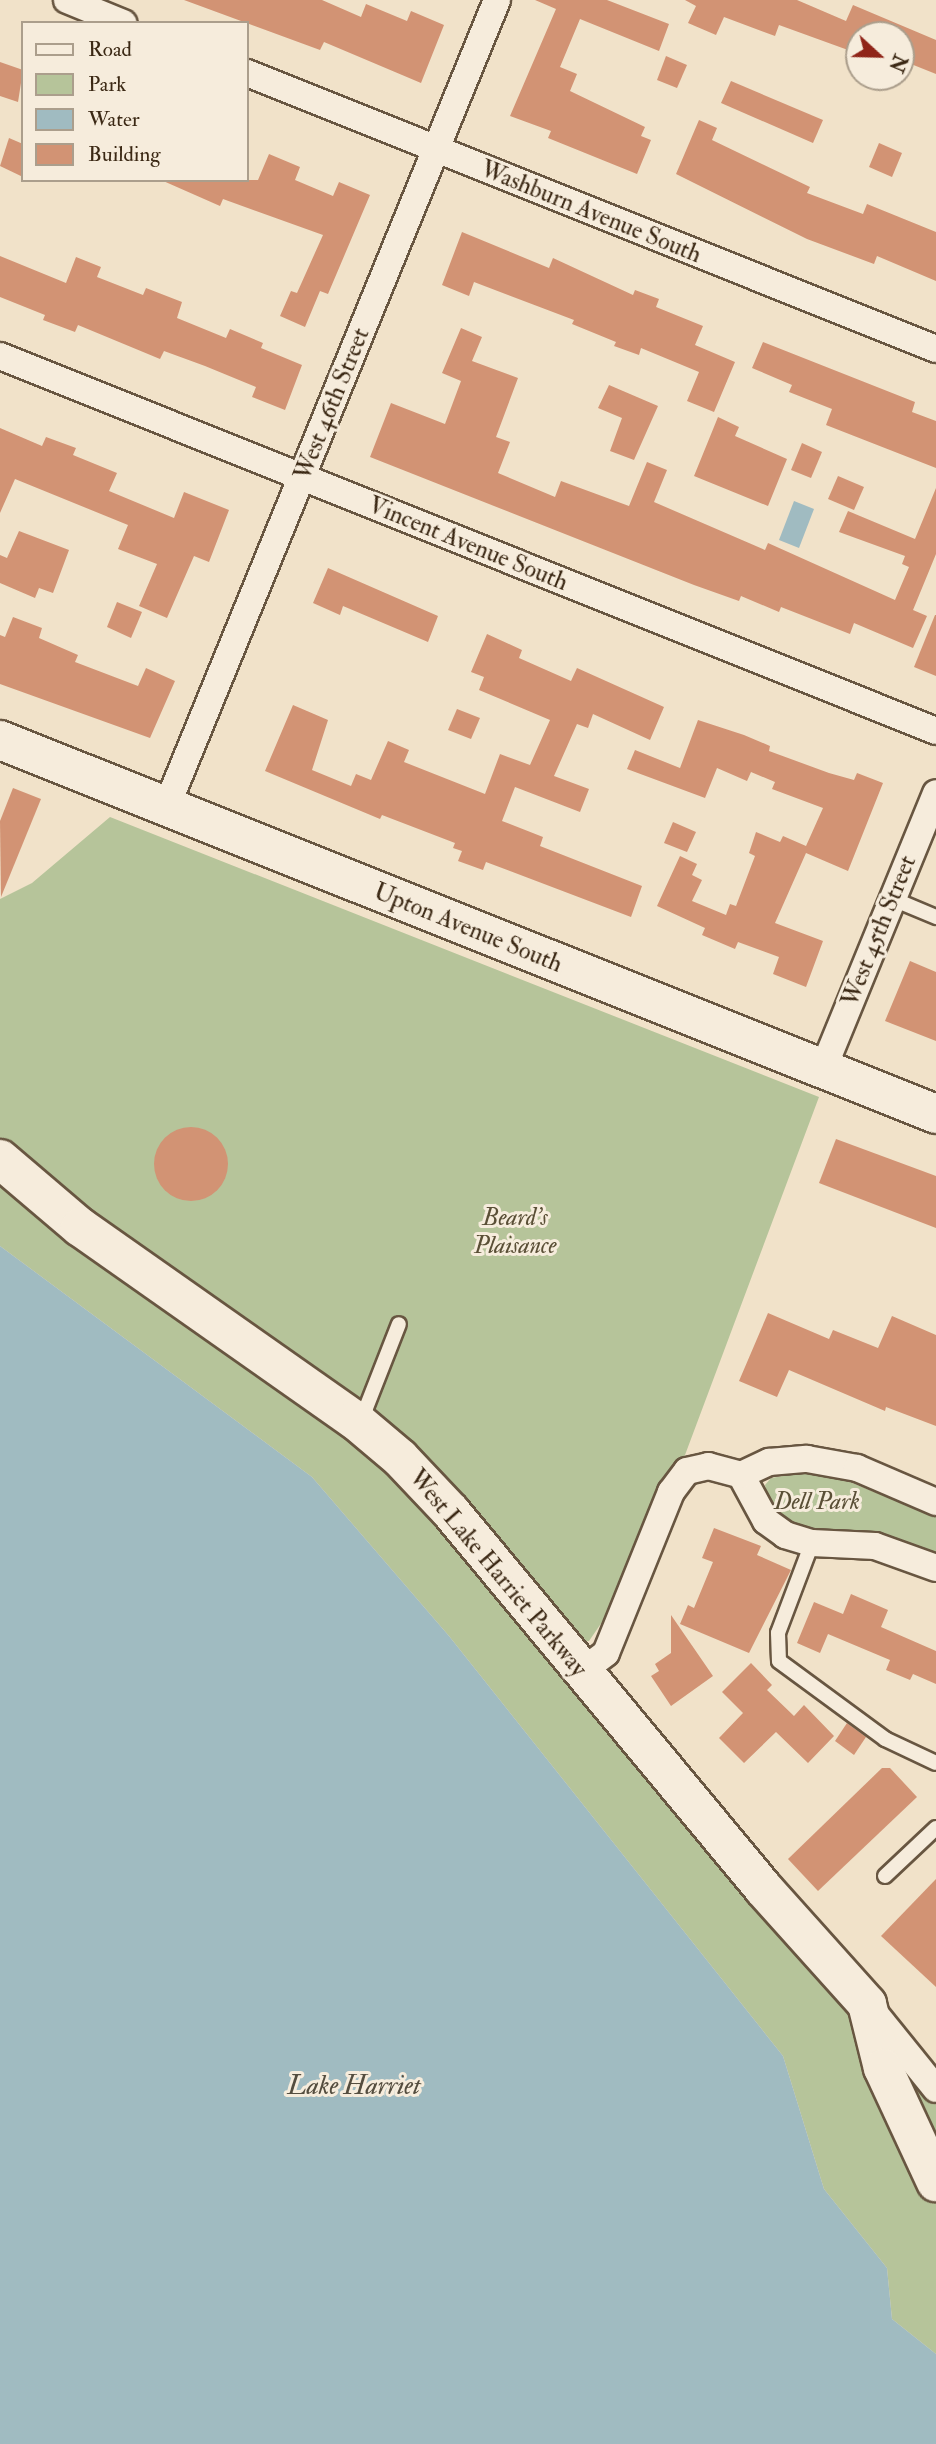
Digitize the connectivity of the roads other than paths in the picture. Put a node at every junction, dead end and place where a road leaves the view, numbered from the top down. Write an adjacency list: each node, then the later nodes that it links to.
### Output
1 (67, 0): 3 (street)
2 (497, 0): 5 (street, West 46th Street)
3 (118, 21)
4 (248, 73): 5 (street, Washburn Avenue South)
5 (435, 150): 6 (street, Washburn Avenue South); 8 (street, West 46th Street)
6 (936, 349)
7 (0, 356): 8 (street, Vincent Avenue South)
8 (303, 477): 9 (street, Vincent Avenue South); 12 (street, West 46th Street)
9 (936, 731)
10 (0, 740): 12 (street, Upton Avenue South)
11 (936, 793): 13 (street, West 45th Street)
12 (166, 808): 15 (street, Upton Avenue South)
13 (893, 899): 14 (lane); 15 (street, West 45th Street)
14 (936, 917)
15 (823, 1069): 16 (street, Upton Avenue South)
16 (936, 1114)
17 (0, 1159): 19 (street, West Lake Harriet Parkway)
18 (399, 1324): 19 (lane)
19 (355, 1420): 24 (street, West Lake Harriet Parkway)
20 (741, 1475): 21 (street); 22 (street); 24 (street)
21 (936, 1502)
22 (812, 1543): 23 (street); 25 (lane)
23 (936, 1568)
24 (581, 1672): 28 (street, West Lake Harriet Parkway)
25 (936, 1763)
26 (936, 1828): 27 (lane)
27 (885, 1876)
28 (867, 2004): 29 (street, West Lake Harriet Parkway); 30 (street, West Lake Harriet Parkway)
29 (936, 2089)
30 (936, 2182)

